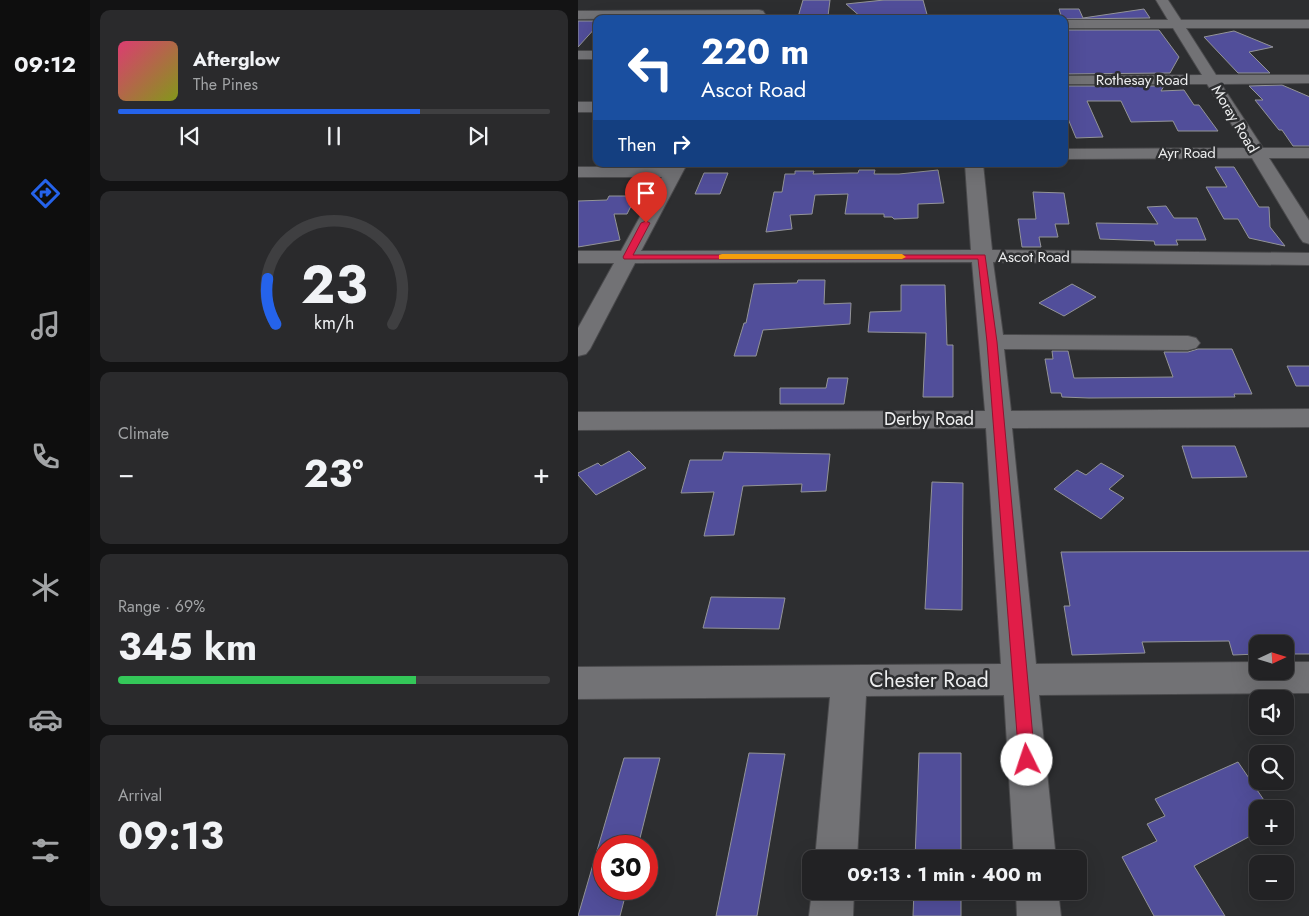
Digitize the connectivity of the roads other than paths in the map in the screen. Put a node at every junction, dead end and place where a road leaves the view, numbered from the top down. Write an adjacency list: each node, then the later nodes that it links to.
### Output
1 (767, 0): 5 (street)
2 (1162, 0): 7 (street, Moray Road)
3 (578, 15): 4 (street)
4 (593, 15)
5 (758, 15)
6 (1068, 24): 7 (street)
7 (1176, 24): 8 (street); 12 (street, Moray Road)
8 (1310, 24)
9 (578, 55): 10 (street)
10 (593, 55)
11 (1068, 80): 12 (street, Rothesay Road)
12 (1211, 80): 13 (street, Rothesay Road); 16 (street, Moray Road)
13 (1310, 80)
14 (578, 107): 15 (street)
15 (593, 107)
16 (1256, 153): 17 (street, Ayr Road); 18 (street, Ayr Road); 22 (street, Moray Road)
17 (1310, 153)
18 (1068, 154)
19 (974, 167): 23 (street)
20 (675, 168): 21 (street); 25 (street)
21 (578, 172)
22 (1310, 238)
23 (982, 256): 25 (street, Ascot Road); 26 (street, Ascot Road); 27 (street)
24 (578, 257): 25 (street, Ascot Road)
25 (627, 257): 29 (street)
26 (1310, 259)
27 (992, 342): 28 (street); 30 (street)
28 (1188, 343)
29 (578, 349)
30 (999, 418): 31 (street, Derby Road); 32 (street, Derby Road); 35 (street)
31 (1310, 418)
32 (578, 421)
33 (1310, 677): 35 (street, Chester Road)
34 (849, 680): 35 (street, Chester Road); 36 (street, Chester Road); 37 (street)
35 (1021, 681): 38 (street)
36 (579, 685)
37 (837, 850)
38 (1034, 850)
39 (832, 900): 41 (street)
40 (1038, 900): 42 (street)
41 (831, 916)
42 (1039, 916)

